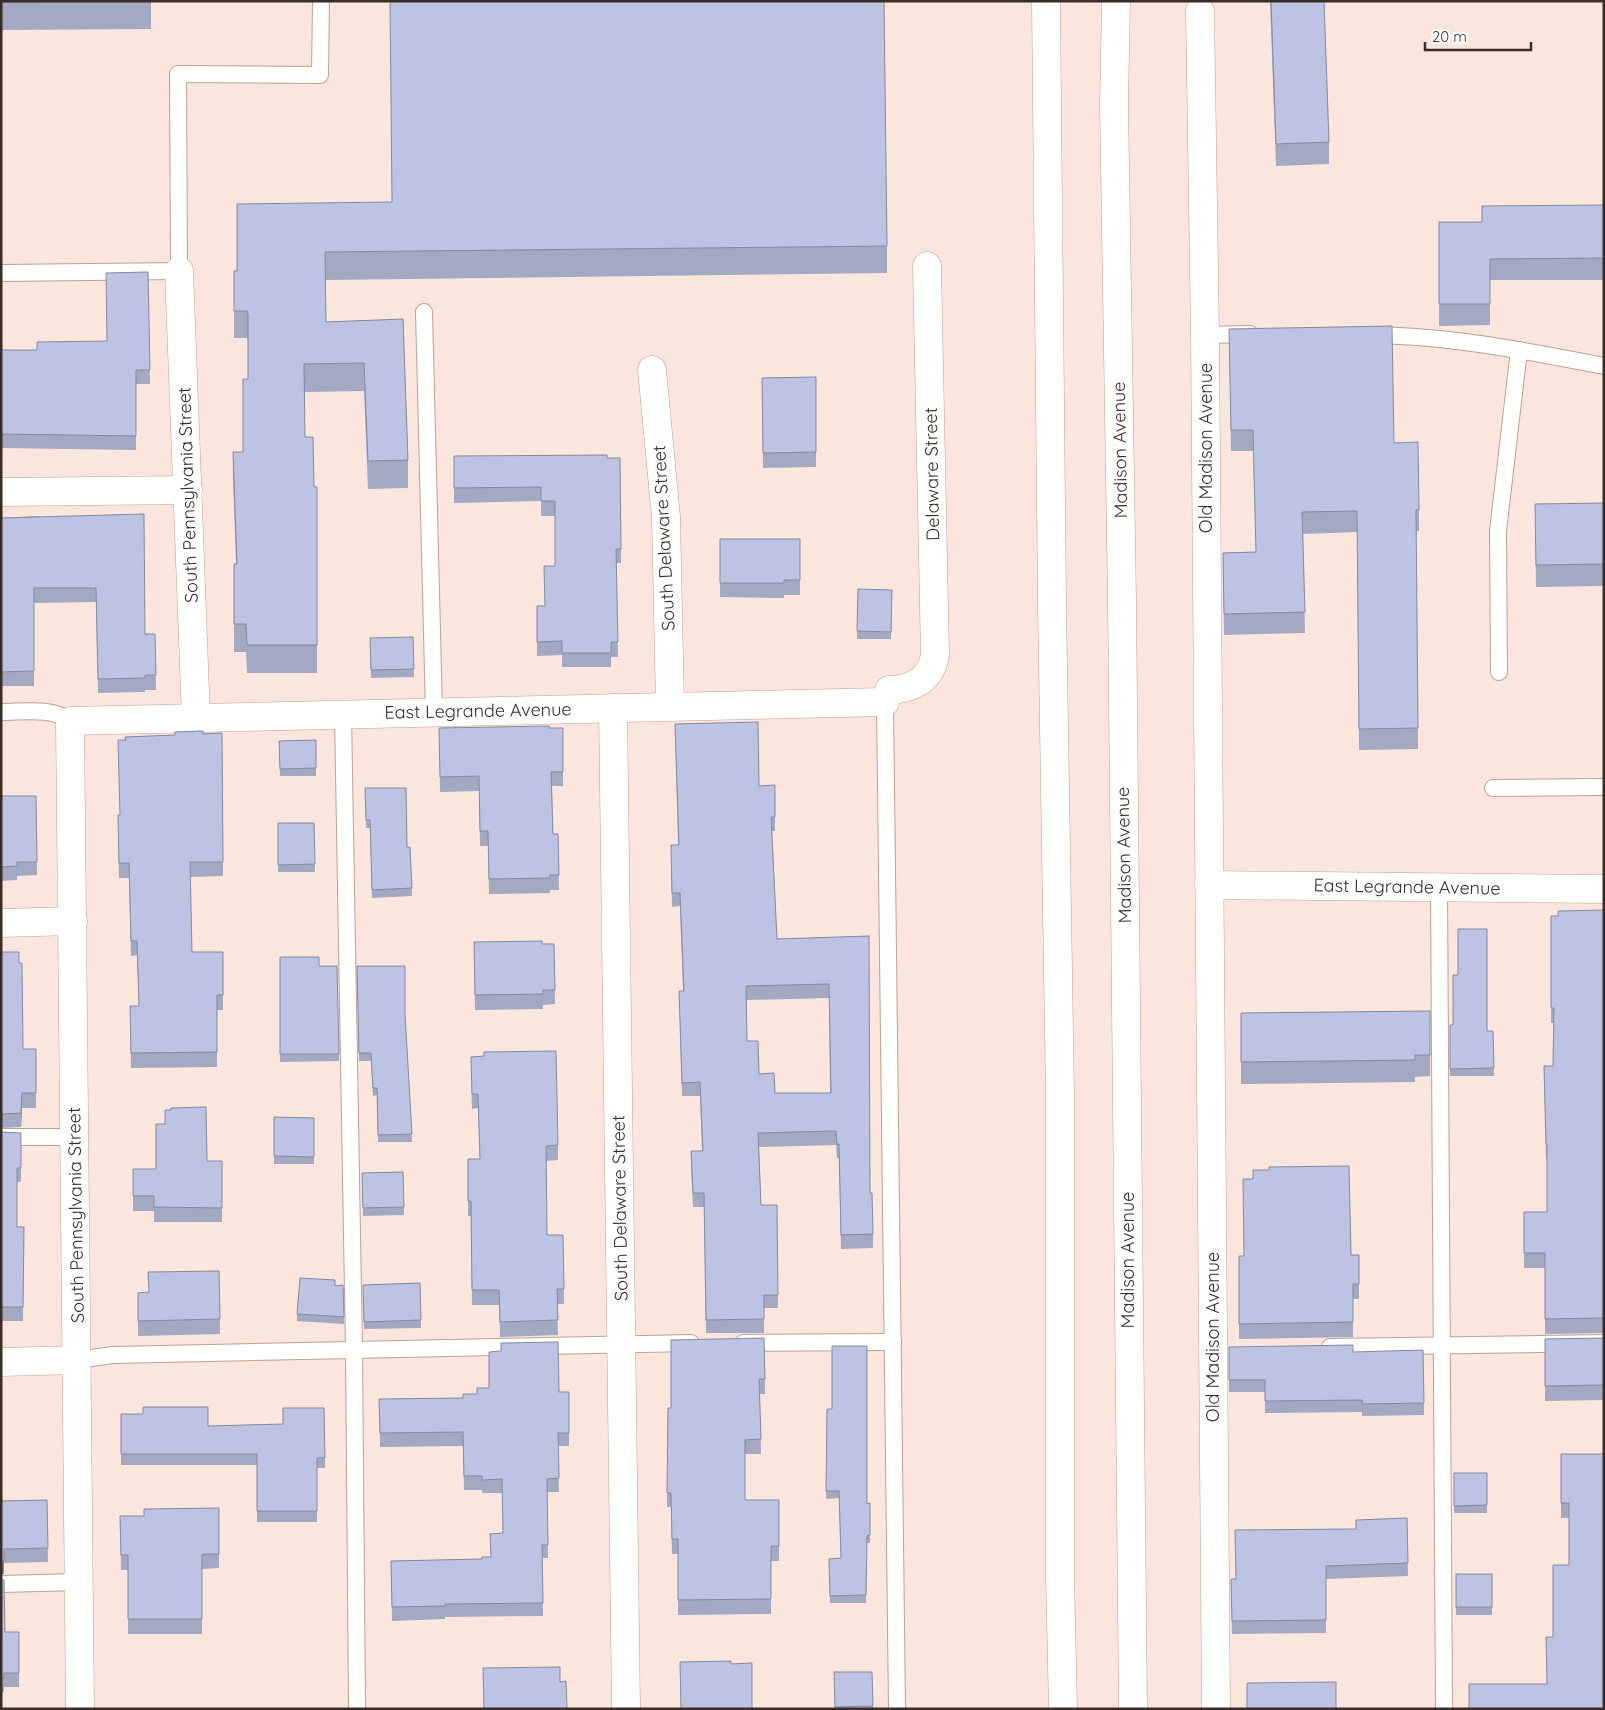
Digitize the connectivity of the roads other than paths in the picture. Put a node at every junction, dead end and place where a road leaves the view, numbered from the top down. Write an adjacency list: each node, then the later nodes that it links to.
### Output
1 (321, 1): 6 (lane)
2 (1046, 1): 52 (street)
3 (1116, 1): 53 (street, Madison Avenue)
4 (1200, 11): 9 (street, Old Madison Avenue)
5 (927, 266): 18 (street, Delaware Street)
6 (179, 271): 7 (lane); 15 (street, South Pennsylvania Street)
7 (1, 273)
8 (424, 312): 23 (lane)
9 (1205, 335): 10 (lane); 29 (street, Old Madison Avenue)
10 (1266, 335)
11 (1361, 335): 12 (lane)
12 (1519, 350): 13 (lane); 17 (lane)
13 (1604, 366)
14 (652, 370): 20 (street, South Delaware Street)
15 (188, 490): 16 (street); 25 (street, South Pennsylvania Street)
16 (1, 492)
17 (1499, 672)
18 (924, 679): 19 (street, East Legrande Avenue)
19 (887, 696): 20 (street, East Legrande Avenue); 36 (lane)
20 (670, 706): 21 (street, East Legrande Avenue)
21 (613, 708): 23 (street, East Legrande Avenue); 40 (street, South Delaware Street)
22 (1, 712): 26 (lane)
23 (434, 712): 24 (street, East Legrande Avenue)
24 (343, 714): 25 (street, East Legrande Avenue); 43 (lane)
25 (196, 718): 26 (street, East Legrande Avenue)
26 (70, 721): 32 (street, South Pennsylvania Street)
27 (1604, 787): 28 (lane)
28 (1492, 788)
29 (1209, 885): 30 (street, East Legrande Avenue); 54 (street, Old Madison Avenue)
30 (1440, 888): 31 (street, East Legrande Avenue); 41 (lane)
31 (1604, 889)
32 (73, 922): 33 (street); 34 (street, South Pennsylvania Street)
33 (1, 923)
34 (75, 1136): 35 (lane); 44 (street, South Pennsylvania Street)
35 (1, 1137)
36 (893, 1342): 38 (lane); 51 (lane)
37 (704, 1343): 40 (lane)
38 (724, 1343)
39 (1604, 1343): 41 (lane)
40 (622, 1344): 43 (lane); 50 (street, South Delaware Street)
41 (1442, 1346): 42 (lane); 55 (lane)
42 (1313, 1348)
43 (354, 1350): 44 (lane); 49 (lane)
44 (77, 1360): 45 (street); 46 (street, South Pennsylvania Street)
45 (1, 1362)
46 (79, 1582): 47 (lane); 48 (street, South Pennsylvania Street)
47 (1, 1584)
48 (80, 1709)
49 (358, 1709)
50 (626, 1709)
51 (897, 1709)
52 (1062, 1709)
53 (1133, 1709)
54 (1216, 1709)
55 (1444, 1709)

